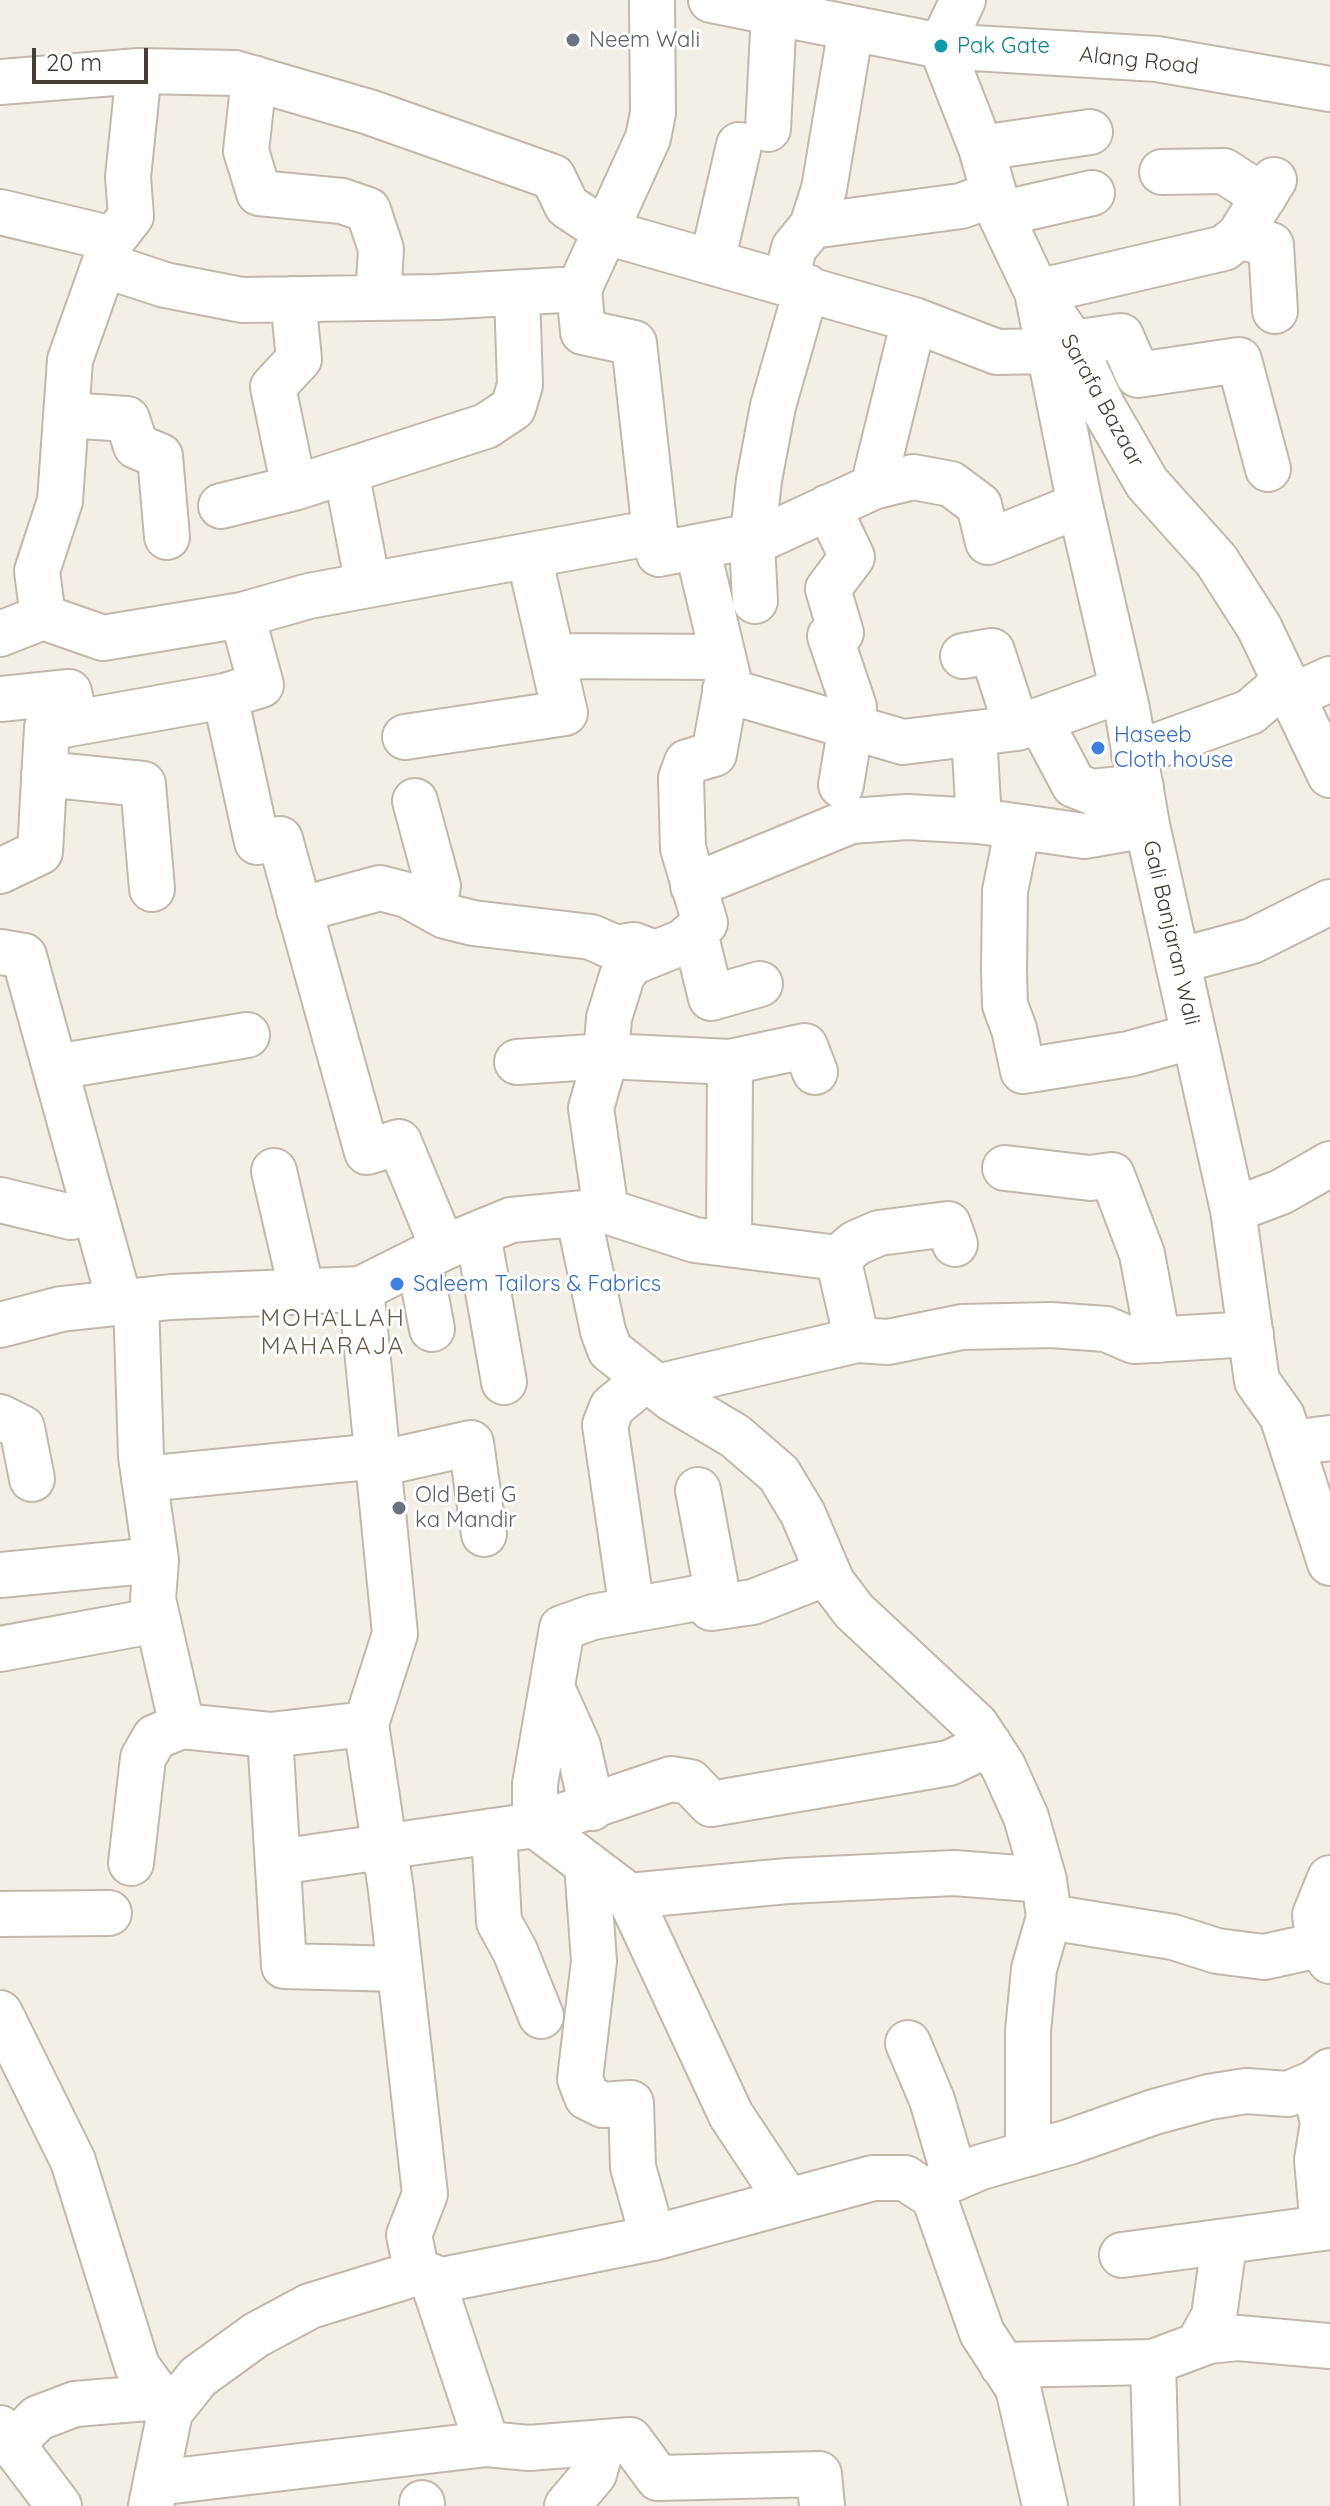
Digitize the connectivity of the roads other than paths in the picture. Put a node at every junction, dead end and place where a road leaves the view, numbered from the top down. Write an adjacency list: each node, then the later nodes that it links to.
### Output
1 (652, 0): 18 (street)
2 (711, 0): 4 (street, Alang Road)
3 (963, 0): 6 (street)
4 (774, 13): 5 (street, Alang Road); 21 (street)
5 (851, 28): 6 (street, Alang Road); 17 (street)
6 (941, 46): 10 (street, Alang Road); 12 (street, Sarafa Bazaar)
7 (139, 71): 8 (street); 9 (street); 20 (street)
8 (254, 78): 18 (street); 26 (street)
9 (0, 82)
10 (1330, 89)
11 (1090, 132): 12 (street)
12 (981, 148): 15 (street, Sarafa Bazaar)
13 (1162, 172): 19 (street)
14 (1092, 193): 15 (street)
15 (997, 204): 17 (street); 24 (street, Sarafa Bazaar)
16 (0, 212): 20 (street)
17 (812, 226): 22 (street)
18 (606, 232): 21 (street); 23 (street)
19 (1239, 236): 24 (street); 28 (street)
20 (109, 252): 27 (street); 31 (street)
21 (712, 262): 22 (street)
22 (796, 285): 29 (street); 41 (street)
23 (579, 289): 25 (street); 39 (street)
24 (1037, 292): 30 (street, Sarafa Bazaar)
25 (517, 293): 26 (street); 33 (street)
26 (378, 298): 27 (street)
27 (293, 299): 35 (street)
28 (1275, 311)
29 (914, 320): 30 (street); 34 (street)
30 (1061, 347): 32 (street); 36 (street, Gali Banjaran Wali); 52 (street, Sarafa Bazaar)
31 (66, 415): 40 (street); 47 (street)
32 (1268, 469)
33 (346, 471): 35 (street); 44 (street)
34 (873, 487): 36 (street); 38 (street)
35 (294, 488): 37 (street)
36 (1080, 505): 53 (street, Gali Banjaran Wali)
37 (221, 506)
38 (828, 507): 41 (street); 58 (street)
39 (655, 532): 42 (street); 43 (street)
40 (167, 537)
41 (752, 540): 42 (street); 45 (street)
42 (697, 547): 51 (street)
43 (529, 556): 44 (street); 49 (street)
44 (368, 585): 46 (street)
45 (755, 601)
46 (242, 615): 47 (street); 54 (street)
47 (43, 617): 48 (street)
48 (0, 634)
49 (554, 656): 51 (street); 60 (street)
50 (963, 656): 57 (street)
51 (724, 674): 58 (street); 68 (street)
52 (1303, 685): 62 (street, Sarafa Bazaar); 64 (street)
53 (1122, 690): 57 (street); 64 (street, Gali Banjaran Wali)
54 (225, 696): 56 (street); 72 (street)
55 (0, 699): 56 (street)
56 (76, 722): 61 (street)
57 (1029, 724): 59 (street); 64 (street)
58 (851, 727): 59 (street); 63 (street)
59 (974, 734): 66 (street)
60 (405, 737)
61 (44, 774): 67 (street); 69 (street)
62 (1330, 775)
63 (841, 785)
64 (1141, 789): 66 (street); 76 (street, Gali Banjaran Wali)
65 (415, 801): 71 (street)
66 (998, 824): 68 (street); 80 (street)
67 (0, 871)
68 (693, 886): 73 (street)
69 (152, 889)
70 (1330, 902): 76 (street)
71 (433, 909): 72 (street); 75 (street)
72 (299, 910): 95 (street)
73 (695, 933): 75 (street); 77 (street)
74 (0, 952): 78 (street)
75 (655, 953): 81 (street)
76 (1178, 961): 80 (street, Gali Banjaran Wali)
77 (760, 984)
78 (18, 997): 84 (street)
79 (247, 1035): 84 (street)
80 (1194, 1036): 91 (street, Gali Banjaran Wali)
81 (606, 1056): 82 (street); 83 (street); 92 (street)
82 (517, 1062)
83 (730, 1062): 85 (street); 93 (street)
84 (56, 1067): 90 (street)
85 (815, 1072)
86 (1330, 1164): 91 (street)
87 (1005, 1168): 104 (street)
88 (274, 1171): 98 (street)
89 (0, 1200): 90 (street)
90 (94, 1208): 99 (street)
91 (1233, 1210): 102 (street, Gali Banjaran Wali)
92 (592, 1213): 93 (street); 95 (street); 106 (street)
93 (729, 1244): 96 (street)
94 (955, 1244): 96 (street)
95 (447, 1247): 97 (street); 101 (street); 105 (street)
96 (838, 1258): 103 (street)
97 (361, 1289): 98 (street); 109 (street)
98 (302, 1292): 99 (street)
99 (128, 1302): 100 (street); 111 (street)
100 (0, 1325)
101 (432, 1329)
102 (1251, 1334): 104 (street); 108 (street, Gali Banjaran Wali)
103 (857, 1340): 104 (street); 106 (street)
104 (1158, 1340)
105 (504, 1382)
106 (652, 1383): 116 (street); 119 (street)
107 (0, 1417): 110 (street)
108 (1310, 1441): 115 (street, Gali Banjaran Wali)
109 (378, 1460): 111 (street); 113 (street); 123 (street)
110 (32, 1479)
111 (144, 1479): 114 (street)
112 (698, 1490): 118 (street)
113 (484, 1534)
114 (156, 1560): 117 (street); 120 (street)
115 (1330, 1563)
116 (827, 1573): 118 (street); 126 (street)
117 (0, 1575)
118 (703, 1597): 119 (street)
119 (632, 1610): 122 (street)
120 (158, 1620): 121 (street); 124 (street)
121 (0, 1649)
122 (553, 1690): 127 (street); 128 (street)
123 (366, 1724): 125 (street); 129 (street)
124 (182, 1726): 125 (street); 131 (street)
125 (270, 1735): 130 (street)
126 (989, 1744): 127 (street); 135 (street)
127 (592, 1808): 128 (street)
128 (514, 1828): 129 (street); 132 (street); 141 (street)
129 (385, 1849): 130 (street); 139 (street)
130 (278, 1862): 139 (street)
131 (131, 1863)
132 (587, 1864): 134 (street); 148 (street)
133 (1330, 1878): 138 (street)
134 (629, 1896): 135 (street); 146 (street)
135 (1047, 1898): 138 (street); 144 (street)
136 (109, 1913): 137 (street)
137 (0, 1914)
138 (1325, 1953)
139 (399, 1969): 151 (street)
140 (0, 2013): 156 (street)
141 (541, 2016)
142 (908, 2043): 145 (street)
143 (1322, 2077): 144 (street); 147 (street)
144 (1028, 2154): 145 (street)
145 (940, 2184): 146 (street); 155 (street)
146 (788, 2201): 148 (street)
147 (1327, 2228): 149 (street)
148 (653, 2238): 151 (street)
149 (1224, 2244): 150 (street); 152 (street)
150 (1122, 2255)
151 (424, 2274): 156 (street); 159 (street)
152 (1198, 2345): 153 (street); 154 (street)
153 (1330, 2346)
154 (1153, 2362): 155 (street); 165 (street)
155 (1002, 2365): 164 (street)
156 (165, 2405): 157 (street); 160 (street)
157 (6, 2436): 161 (street)
158 (603, 2442): 159 (street); 162 (street); 163 (street)
159 (487, 2444): 160 (street)
160 (153, 2495)
161 (59, 2506)
162 (567, 2506)
163 (822, 2506)
164 (1045, 2506)
165 (1157, 2506)

